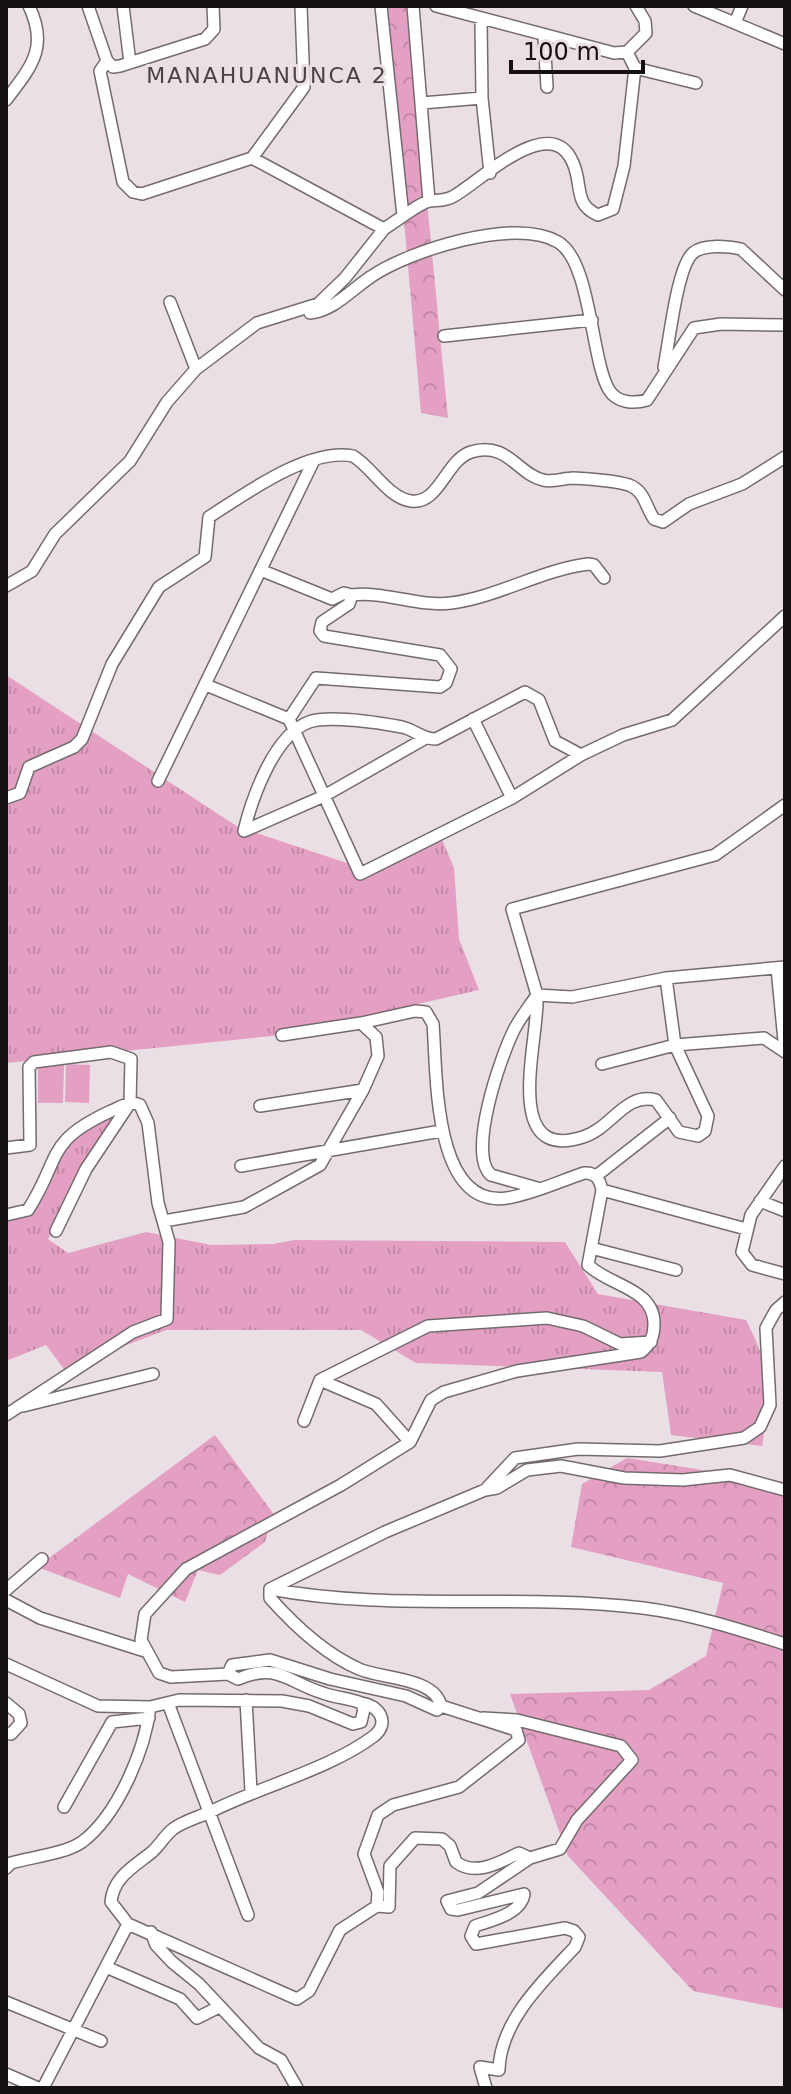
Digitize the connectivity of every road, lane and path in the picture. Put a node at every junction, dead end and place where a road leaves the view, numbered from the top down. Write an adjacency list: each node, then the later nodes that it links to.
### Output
1 (29, 6): 23 (street)
2 (88, 6): 17 (street)
3 (123, 6): 18 (street)
4 (213, 6): 18 (street)
5 (301, 6): 25 (street)
6 (381, 6): 28 (street)
7 (413, 6): 24 (street)
8 (436, 6): 12 (street)
9 (636, 6): 16 (street)
10 (694, 6): 13 (street)
11 (742, 6): 13 (street)
12 (481, 20): 14 (street); 22 (street)
13 (735, 23): 15 (street)
14 (544, 37): 16 (street); 21 (street)
15 (785, 44)
16 (627, 52): 19 (street)
17 (107, 61): 18 (street); 25 (street)
18 (130, 63)
19 (635, 68): 20 (street); 26 (street)
20 (696, 83)
21 (547, 87)
22 (482, 98): 24 (street); 26 (street)
23 (6, 100)
24 (422, 103): 27 (street)
25 (252, 158): 29 (street)
26 (490, 173): 27 (street)
27 (429, 201): 28 (street)
28 (403, 216): 29 (street)
29 (384, 229): 32 (street)
30 (785, 290): 37 (street)
31 (170, 302): 36 (street)
32 (298, 313): 33 (street); 36 (street)
33 (592, 320): 35 (street); 37 (street)
34 (785, 325): 37 (street)
35 (444, 336)
36 (196, 369): 42 (street)
37 (662, 375)
38 (785, 457): 39 (street)
39 (314, 460): 40 (street); 52 (street)
40 (263, 571): 43 (street); 45 (street)
41 (604, 578): 43 (street)
42 (6, 584)
43 (352, 595): 47 (street)
44 (785, 616): 49 (street)
45 (206, 685): 47 (street); 50 (street)
46 (473, 719): 48 (street); 49 (street); 53 (street)
47 (291, 724): 48 (street); 51 (street); 51 (street)
48 (424, 739): 51 (street)
49 (581, 755): 53 (street)
50 (158, 781)
51 (324, 796): 53 (street)
52 (6, 798)
53 (512, 798)
54 (785, 805): 57 (street)
55 (781, 967): 56 (street); 59 (street)
56 (666, 978): 57 (street); 61 (street)
57 (537, 995): 67 (street); 74 (street)
58 (361, 1023): 60 (street); 64 (street); 68 (street)
59 (784, 1032): 62 (street)
60 (282, 1035)
61 (675, 1045): 62 (street); 63 (street); 67 (street)
62 (785, 1051)
63 (602, 1064)
64 (363, 1090): 66 (street); 70 (street)
65 (130, 1103): 69 (street); 78 (street); 79 (street); 81 (street)
66 (260, 1106)
67 (670, 1118): 73 (street)
68 (441, 1131): 70 (street); 74 (street)
69 (6, 1148)
70 (333, 1149): 71 (street); 79 (street)
71 (241, 1166)
72 (785, 1166): 76 (street)
73 (596, 1176): 74 (street); 75 (street)
74 (537, 1188)
75 (602, 1190): 80 (street); 82 (street)
76 (760, 1201): 77 (street); 80 (street)
77 (785, 1211)
78 (6, 1215)
79 (164, 1221): 89 (street)
80 (746, 1229): 84 (street)
81 (56, 1231)
82 (591, 1248): 83 (street); 86 (street)
83 (676, 1270)
84 (785, 1274)
85 (782, 1308): 93 (street)
86 (651, 1342): 88 (street); 92 (street)
87 (153, 1374): 89 (street)
88 (320, 1380): 91 (street); 92 (street)
89 (19, 1408): 90 (street)
90 (6, 1415)
91 (304, 1421)
92 (410, 1442): 100 (street)
93 (485, 1490): 94 (street); 96 (street)
94 (785, 1490)
95 (42, 1559): 97 (street)
96 (270, 1589): 99 (street); 107 (street)
97 (6, 1590)
98 (6, 1600): 100 (street)
99 (785, 1644)
100 (145, 1651): 102 (street)
101 (6, 1664): 108 (street)
102 (228, 1674): 106 (street); 107 (street)
103 (246, 1700): 105 (street); 106 (street); 111 (street)
104 (6, 1703): 110 (street)
105 (168, 1703): 108 (street); 113 (street)
106 (361, 1703): 111 (street)
107 (441, 1706): 109 (street)
108 (149, 1713): 112 (street); 115 (street)
109 (483, 1718): 114 (street); 116 (street)
110 (6, 1733)
111 (251, 1791): 113 (street)
112 (64, 1807)
113 (210, 1812): 117 (street); 118 (street)
114 (530, 1858): 116 (street); 128 (street)
115 (6, 1868)
116 (377, 1906): 119 (street)
117 (248, 1915)
118 (128, 1924): 119 (street); 120 (street)
119 (151, 1932): 122 (street)
120 (106, 1967): 122 (street); 123 (street)
121 (6, 2002): 123 (street)
122 (217, 2008): 127 (street)
123 (71, 2030): 124 (street); 126 (street)
124 (101, 2041)
125 (6, 2074): 126 (street)
126 (41, 2088)
127 (297, 2088)
128 (486, 2088)

